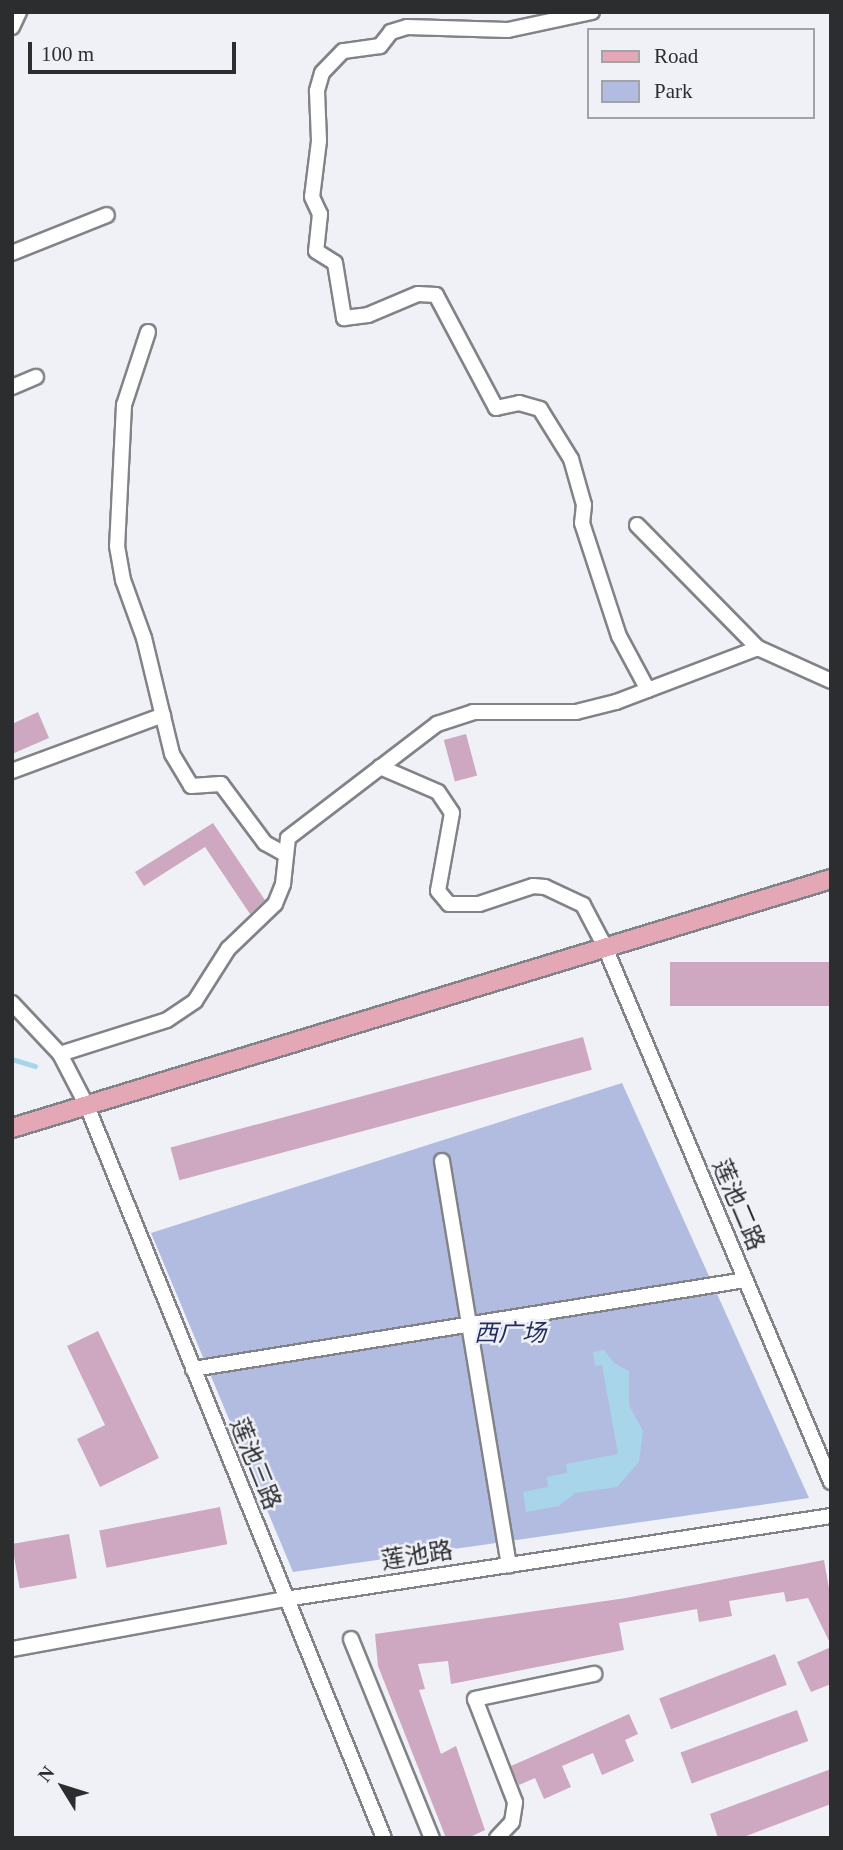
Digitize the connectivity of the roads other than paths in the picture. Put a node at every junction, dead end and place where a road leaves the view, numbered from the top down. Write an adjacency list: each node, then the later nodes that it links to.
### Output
1 (19, 12): 3 (street)
2 (592, 12): 12 (street)
3 (12, 27)
4 (107, 215): 5 (street)
5 (12, 253)
6 (148, 332): 13 (street)
7 (36, 377): 8 (street)
8 (12, 387)
9 (637, 525): 10 (street)
10 (758, 648): 11 (street); 12 (street)
11 (831, 681)
12 (648, 690): 14 (street)
13 (163, 715): 15 (street); 16 (street)
14 (380, 767): 16 (street); 18 (street, 莲池二路)
15 (12, 771)
16 (285, 854): 20 (street)
17 (831, 878): 18 (main road)
18 (604, 945): 21 (main road); 24 (street, 莲池二路)
19 (12, 1003): 20 (street, 莲池三路)
20 (60, 1054): 21 (street, 莲池三路)
21 (87, 1106): 22 (main road); 26 (street, 莲池三路)
22 (12, 1128)
23 (442, 1161): 25 (street)
24 (745, 1280): 25 (street); 27 (street, 莲池二路)
25 (469, 1324): 26 (street); 29 (street)
26 (192, 1369): 30 (street, 莲池三路)
27 (831, 1482)
28 (831, 1516): 29 (street, 莲池路)
29 (509, 1565): 30 (street, 莲池路)
30 (285, 1600): 32 (street, 莲池路); 34 (street, 莲池三路)
31 (351, 1639): 35 (street)
32 (13, 1645)
33 (594, 1674): 36 (street)
34 (384, 1838)
35 (432, 1838)
36 (497, 1838)

